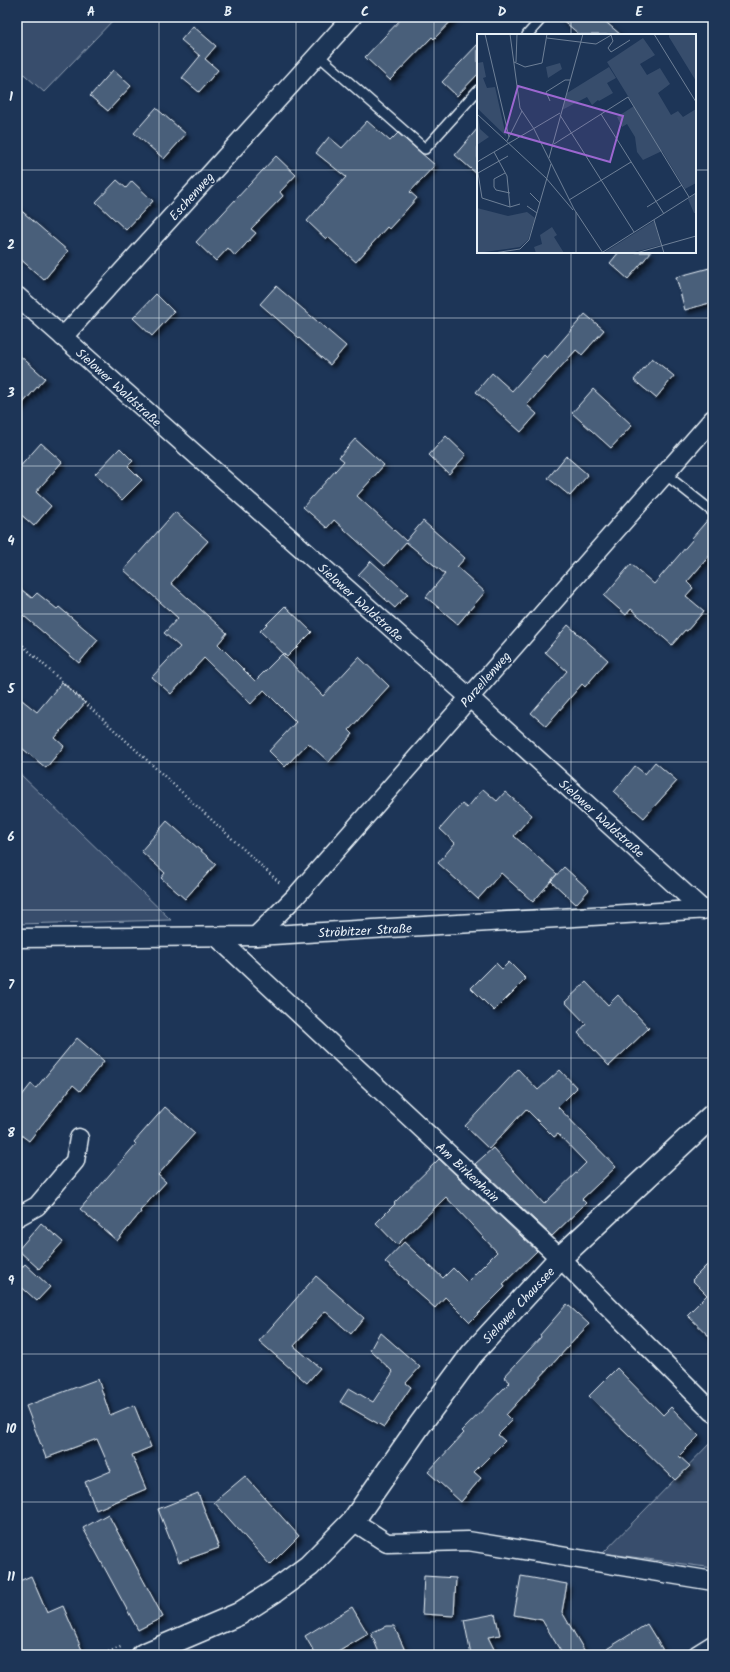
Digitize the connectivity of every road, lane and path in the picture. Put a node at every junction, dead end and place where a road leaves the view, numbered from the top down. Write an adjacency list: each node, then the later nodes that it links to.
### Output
1 (352, 17): 4 (street, Eschenweg)
2 (543, 17): 3 (lane)
3 (528, 34)
4 (318, 55): 5 (lane); 7 (street, Eschenweg)
5 (477, 91)
6 (17, 296): 7 (street, Sielower Waldstraße)
7 (63, 337): 12 (street, Sielower Waldstraße)
8 (713, 419): 9 (street, Parzellenweg)
9 (665, 474): 10 (lane); 12 (street, Parzellenweg)
10 (713, 512)
11 (17, 640): 13 (path)
12 (469, 697): 13 (street, Parzellenweg); 14 (street, Sielower Waldstraße)
13 (295, 897): 15 (street, Parzellenweg)
14 (708, 909): 15 (street, Ströbitzer Straße)
15 (256, 936): 16 (street, Ströbitzer Straße)
16 (217, 937): 17 (street, Ströbitzer Straße); 21 (street, Am Birkenhain)
17 (17, 938)
18 (713, 1115): 21 (main road, Sielower Chaussee)
19 (79, 1138): 20 (street)
20 (17, 1217)
21 (560, 1258): 22 (street, Am Birkenhain); 23 (main road, Sielower Chaussee)
22 (713, 1412)
23 (353, 1521): 24 (street); 26 (main road, Sielower Chaussee)
24 (713, 1581)
25 (713, 1645): 27 (street)
26 (143, 1655)
27 (697, 1655)

